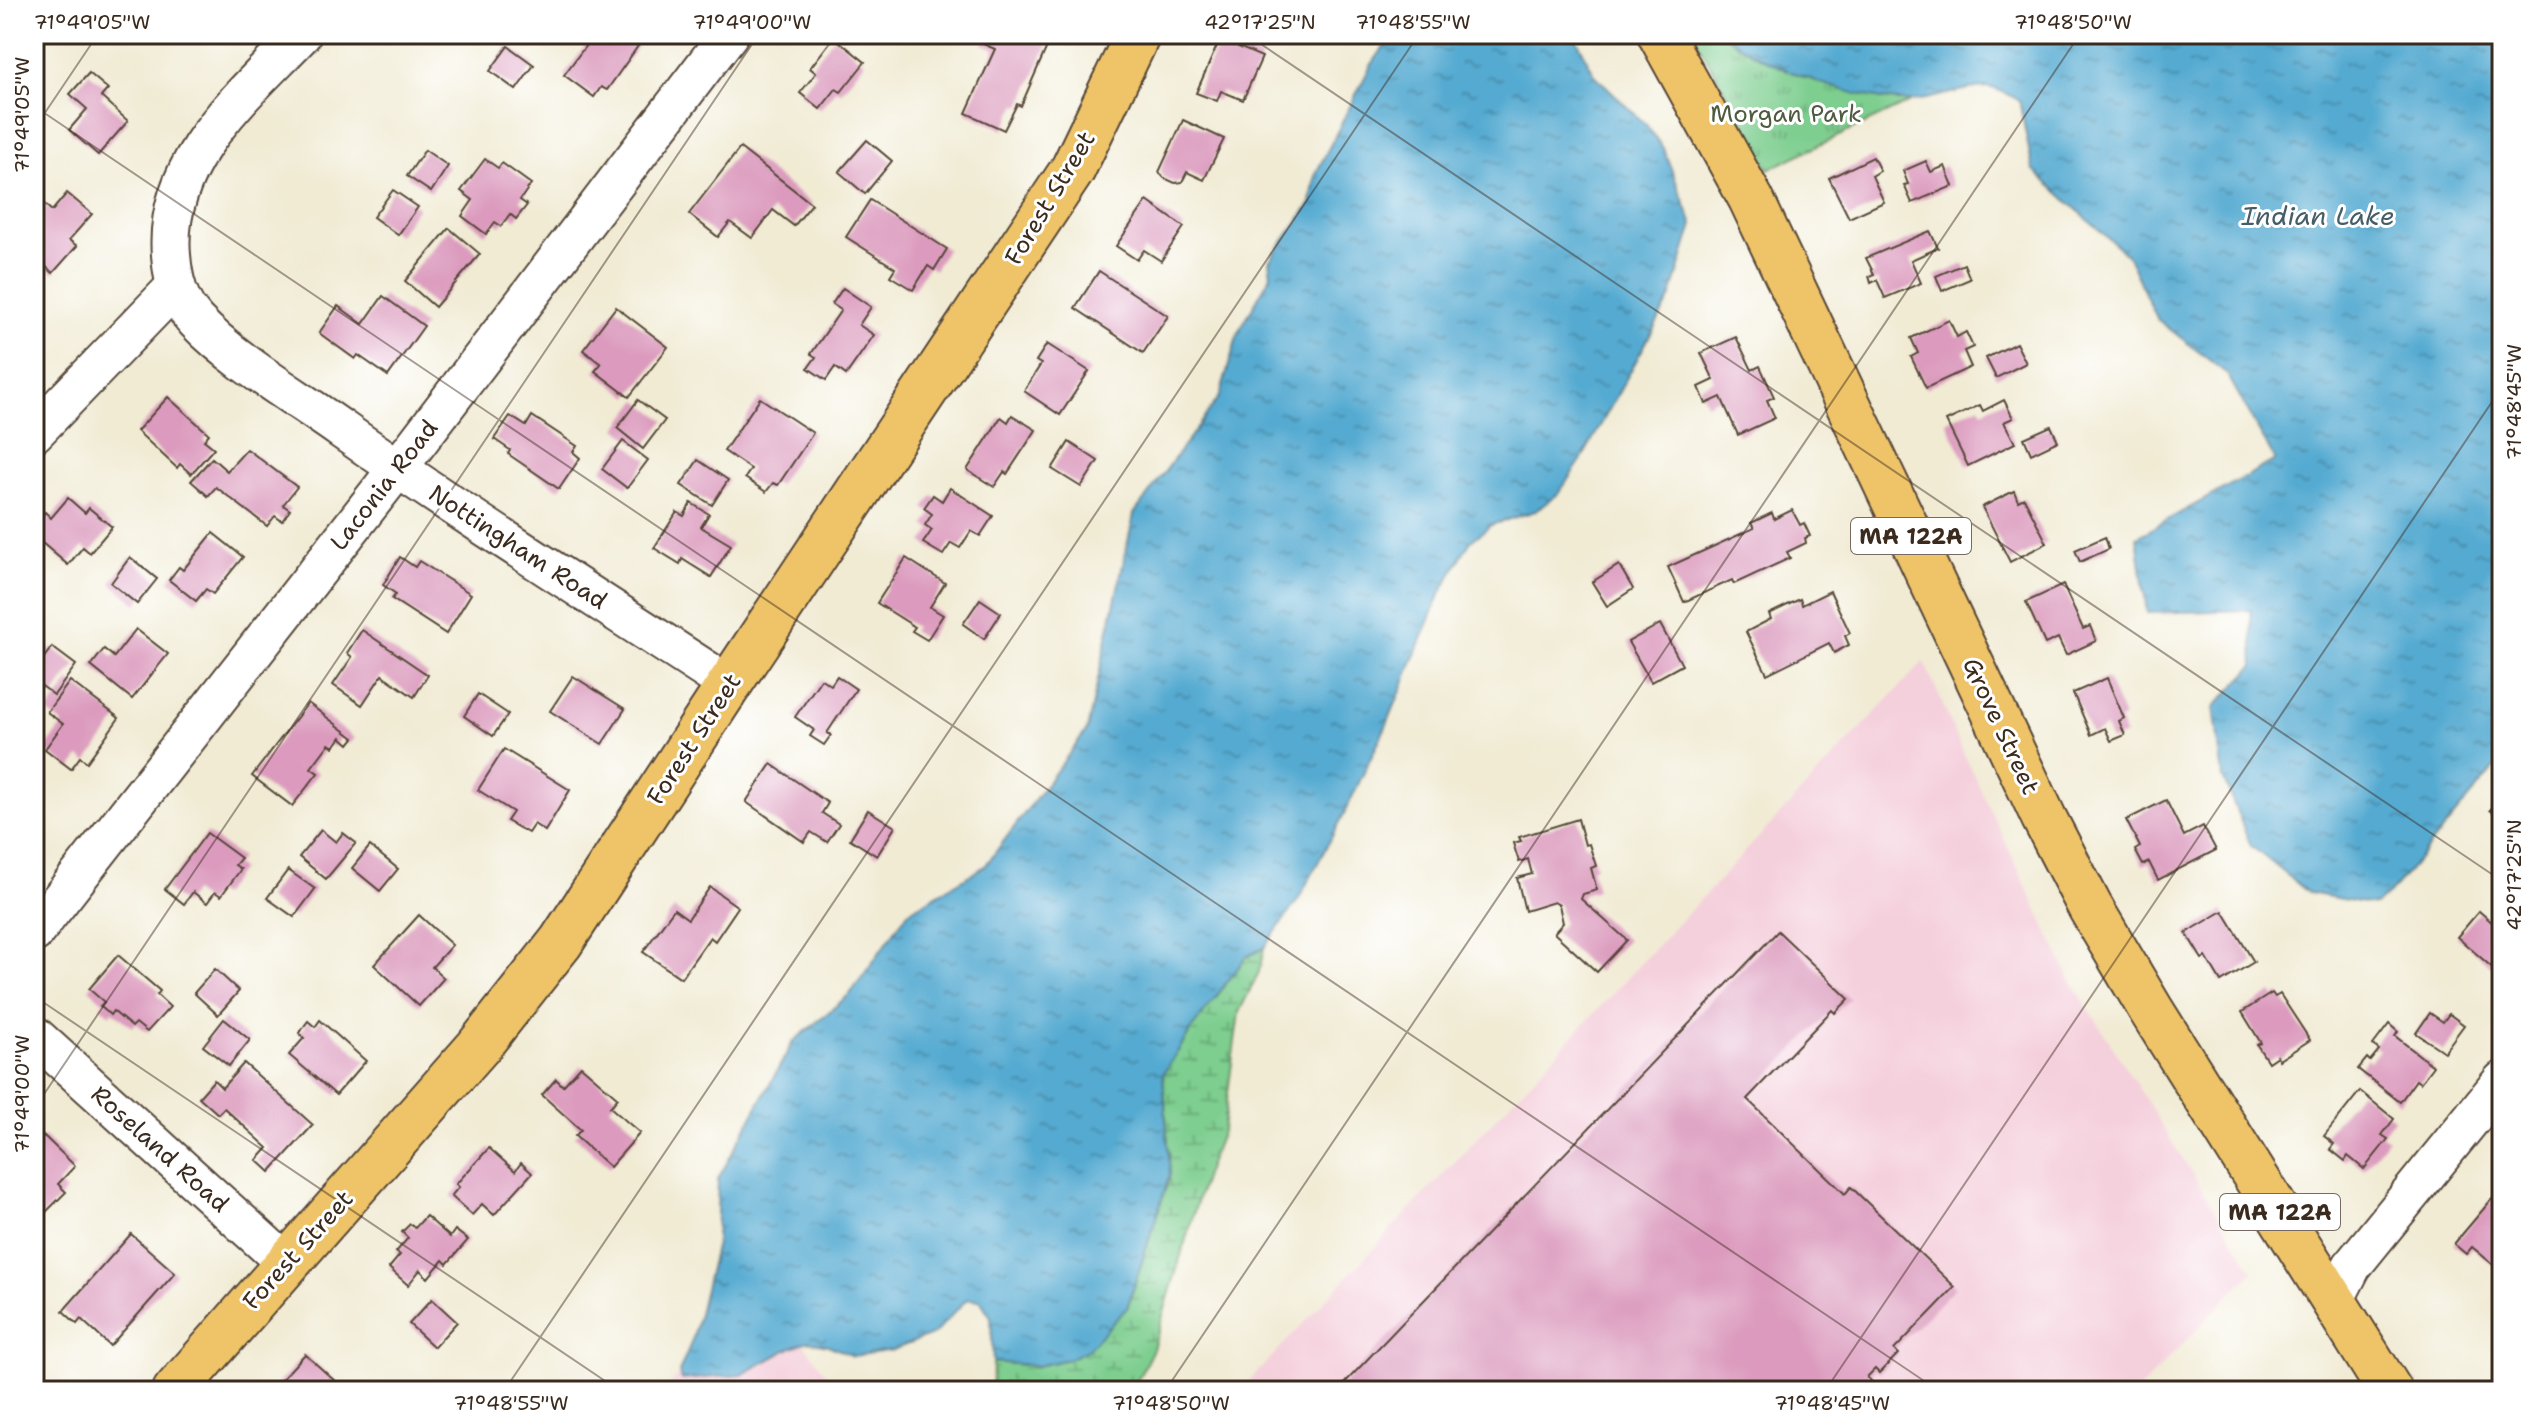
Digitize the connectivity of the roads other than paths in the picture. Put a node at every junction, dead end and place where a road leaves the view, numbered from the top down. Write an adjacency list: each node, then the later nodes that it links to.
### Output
1 (302, 34): 5 (street, Nottingham Road)
2 (729, 34): 7 (street, Laconia Road)
3 (1138, 34): 8 (main road, Forest Street)
4 (1660, 34): 13 (main road, Grove Street / MA 122A)
5 (176, 286): 6 (street); 7 (street, Nottingham Road)
6 (34, 433)
7 (398, 468): 8 (street, Nottingham Road); 9 (street, Laconia Road)
8 (729, 685): 12 (main road, Forest Street)
9 (34, 933)
10 (34, 1035): 12 (street, Roseland Road)
11 (2502, 1081): 13 (street)
12 (286, 1263): 14 (main road, Forest Street)
13 (2334, 1301): 15 (main road, Grove Street / MA 122A)
14 (175, 1391)
15 (2390, 1391)

